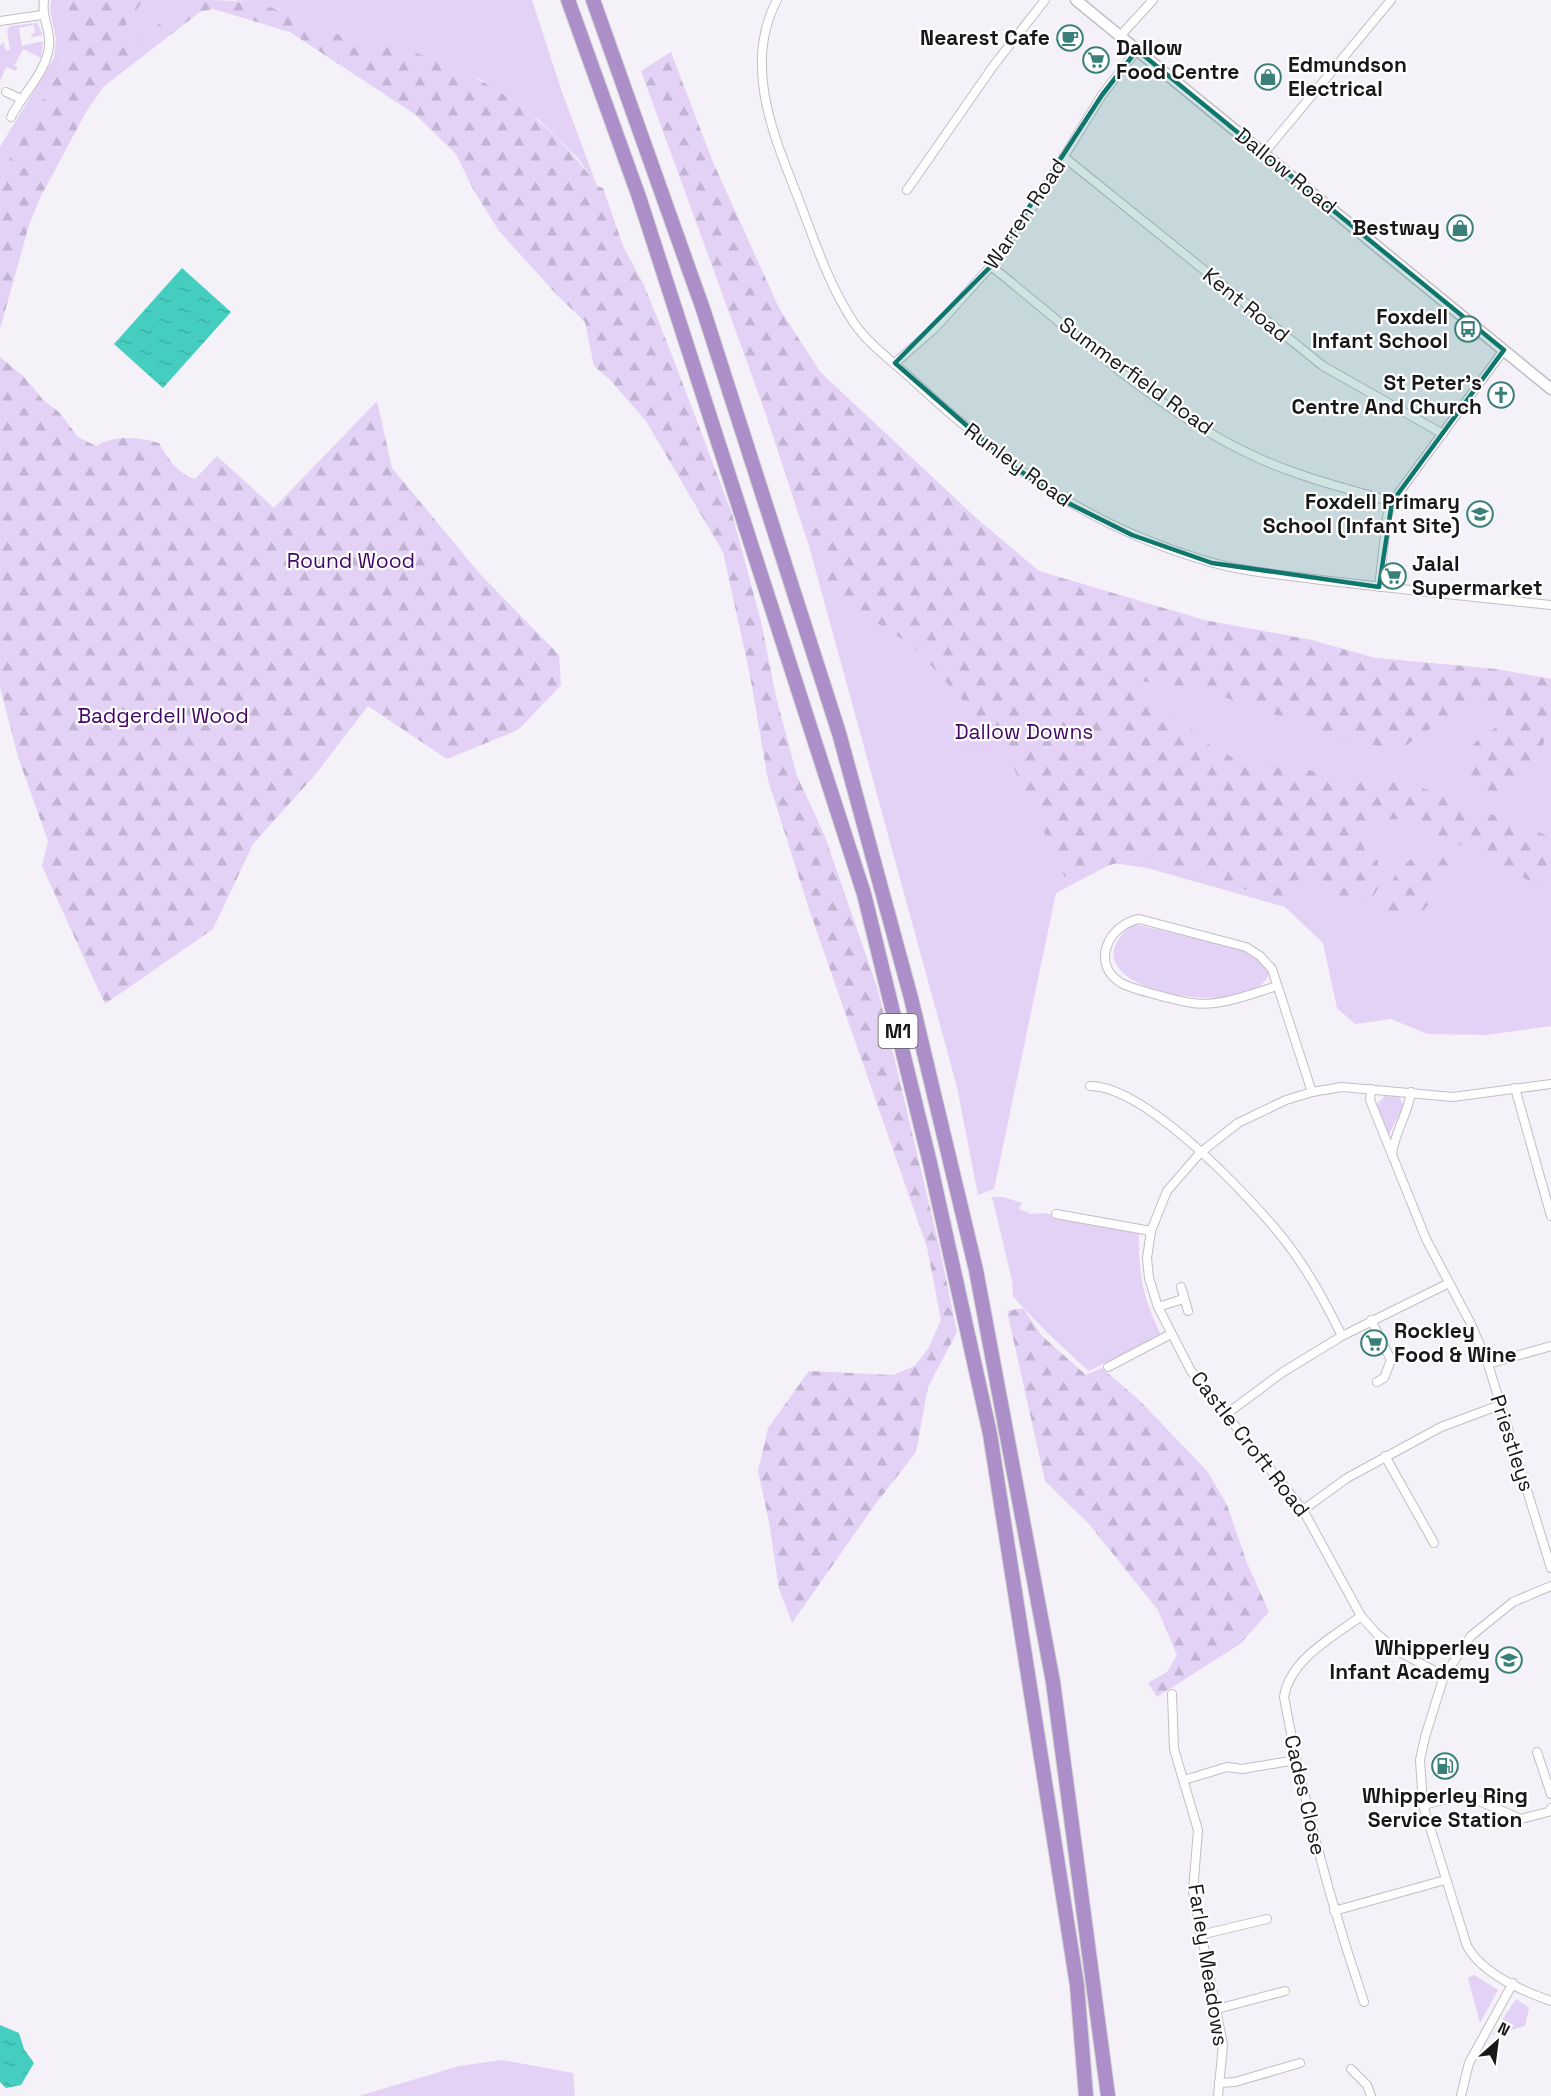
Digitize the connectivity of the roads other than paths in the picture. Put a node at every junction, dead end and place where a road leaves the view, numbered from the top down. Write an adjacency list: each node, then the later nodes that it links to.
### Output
1 (44, 0): 9 (street)
2 (568, 0): 79 (highway, M1)
3 (593, 0): 80 (highway, M1)
4 (777, 0): 21 (street, Runley Road)
5 (1045, 0): 18 (street)
6 (1076, 0): 11 (street, Dallow Road)
7 (1153, 0): 11 (street)
8 (1391, 0): 16 (street)
9 (42, 15): 10 (street); 14 (street)
10 (0, 21)
11 (1120, 36): 12 (street, Dallow Road)
12 (1137, 50): 16 (street, Dallow Road); 17 (street, Warren Road)
13 (6, 92): 14 (street)
14 (21, 99): 15 (street)
15 (11, 117)
16 (1264, 153): 20 (street, Dallow Road)
17 (1064, 157): 19 (street, Warren Road); 23 (street, Kent Road)
18 (907, 190)
19 (991, 266): 21 (street, Warren Road); 24 (street, Summerfield Road)
20 (1504, 350): 22 (street, Dallow Road); 23 (street)
21 (895, 363): 25 (street, Runley Road)
22 (1551, 389)
23 (1443, 434): 24 (street)
24 (1392, 502): 25 (street)
25 (1379, 587): 26 (street, Runley Road)
26 (1551, 605)
27 (1277, 986): 27 (street); 32 (street)
28 (1551, 1084): 30 (street, Castle Croft Road)
29 (1090, 1086): 34 (street)
30 (1515, 1088): 33 (street, Castle Croft Road); 37 (street)
31 (1371, 1089): 32 (street, Castle Croft Road); 33 (street, Castle Croft Road); 35 (street, Priestleys)
32 (1312, 1092): 34 (street, Castle Croft Road)
33 (1412, 1092): 35 (street)
34 (1200, 1153): 38 (street, Castle Croft Road); 46 (street)
35 (1392, 1156): 39 (street, Priestleys)
36 (1056, 1214): 38 (street)
37 (1551, 1216)
38 (1151, 1231): 42 (street, Castle Croft Road)
39 (1449, 1283): 44 (street); 48 (street, Priestleys)
40 (1180, 1287): 41 (street)
41 (1183, 1299): 42 (street); 43 (street)
42 (1158, 1307): 45 (street, Castle Croft Road)
43 (1188, 1311)
44 (1371, 1320): 46 (street); 50 (street)
45 (1171, 1334): 49 (street); 52 (street, Castle Croft Road)
46 (1342, 1336): 52 (street)
47 (1551, 1346): 48 (street)
48 (1488, 1365): 51 (street, Priestleys)
49 (1108, 1367)
50 (1377, 1382)
51 (1500, 1405): 53 (street); 56 (street, Priestleys)
52 (1225, 1415): 54 (street, Castle Croft Road)
53 (1385, 1456): 54 (street); 55 (street)
54 (1303, 1510): 58 (street, Castle Croft Road)
55 (1434, 1543)
56 (1551, 1568)
57 (1551, 1586): 59 (street)
58 (1361, 1616): 59 (street, Castle Croft Road); 62 (street, Cades Close)
59 (1444, 1676): 65 (street)
60 (1172, 1694): 63 (street, Farley Meadows)
61 (1537, 1752): 64 (street)
62 (1296, 1760): 63 (street); 68 (street, Cades Close)
63 (1184, 1780): 70 (street, Farley Meadows)
64 (1551, 1794)
65 (1423, 1805): 66 (street); 67 (street)
66 (1551, 1808)
67 (1445, 1880): 68 (street); 71 (street)
68 (1334, 1911): 74 (street, Cades Close)
69 (1267, 1919): 70 (street)
70 (1200, 1935): 75 (street, Farley Meadows)
71 (1513, 1983): 73 (street); 83 (street)
72 (1285, 1991): 75 (street)
73 (1551, 2001)
74 (1364, 2002)
75 (1217, 2009): 78 (street, Farley Meadows)
76 (1300, 2063): 78 (street)
77 (1351, 2069): 82 (street)
78 (1220, 2083): 81 (street, Farley Meadows)
79 (1086, 2096)
80 (1108, 2096)
81 (1218, 2096)
82 (1371, 2096)
83 (1461, 2096)

